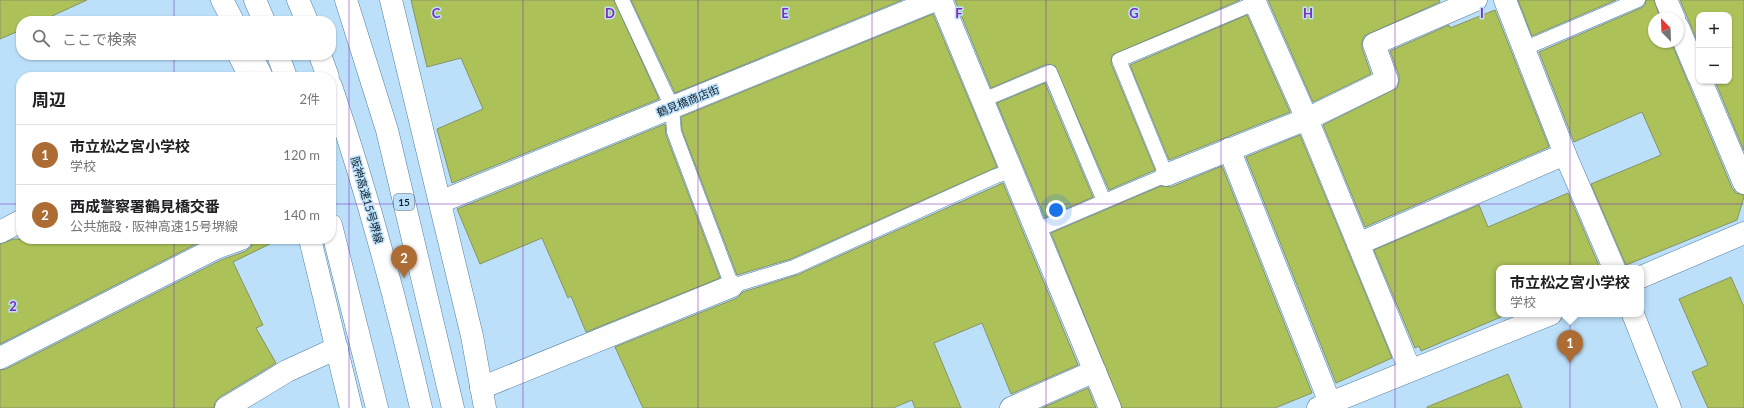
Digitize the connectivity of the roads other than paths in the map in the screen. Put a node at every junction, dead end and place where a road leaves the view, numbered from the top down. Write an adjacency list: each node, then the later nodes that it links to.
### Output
1 (213, 0): 16 (main road)
2 (222, 0): 17 (main road)
3 (255, 0): 18 (main road)
4 (298, 0): 19 (main road)
5 (346, 0): 69 (main road, 15)
6 (391, 0): 42 (main road)
7 (622, 0): 34 (lane)
8 (935, 0): 34 (main road, 鶴見橋商店街)
9 (941, 0): 32 (main road)
10 (1476, 0): 35 (main road)
11 (1505, 0): 21 (main road)
12 (1638, 0): 21 (lane)
13 (1666, 0): 15 (main road)
14 (1255, 2): 35 (main road); 39 (lane)
15 (1671, 12)
16 (221, 16)
17 (230, 16)
18 (262, 16)
19 (305, 16)
20 (1684, 41): 26 (main road)
21 (1523, 49): 37 (main road)
22 (242, 60): 27 (main road)
23 (254, 60): 28 (main road)
24 (280, 60): 29 (main road)
25 (322, 60): 30 (main road)
26 (1696, 70)
27 (248, 72)
28 (260, 72)
29 (284, 72)
30 (326, 72)
31 (1702, 84): 40 (main road)
32 (982, 100): 38 (main road); 41 (lane)
33 (336, 102): 68 (main road, 阪神高速15号堺線)
34 (672, 108): 42 (main road, 鶴見橋商店街); 55 (lane)
35 (1307, 119): 36 (main road); 51 (main road)
36 (1229, 149): 39 (main road); 63 (main road)
37 (1565, 154): 51 (main road); 53 (main road)
38 (1012, 171): 44 (main road); 55 (lane)
39 (1166, 175): 41 (lane)
40 (1744, 183)
41 (1104, 201): 44 (lane)
42 (440, 202): 62 (main road)
43 (16, 224): 45 (main road)
44 (1037, 230): 61 (main road)
45 (0, 232)
46 (1744, 233): 54 (main road)
47 (336, 242): 52 (main road)
48 (227, 244): 59 (main road)
49 (311, 244): 58 (main road)
50 (335, 244): 52 (main road)
51 (1358, 244): 60 (main road)
52 (340, 255): 67 (main road)
53 (1613, 265)
54 (1644, 277)
55 (732, 286): 62 (main road)
56 (1543, 317): 60 (main road)
57 (1634, 317): 71 (main road)
58 (336, 348): 65 (main road); 66 (main road)
59 (0, 358)
60 (1410, 370): 63 (main road)
61 (1095, 371): 64 (main road); 70 (main road)
62 (483, 398)
63 (1324, 406)
64 (1015, 407)
65 (226, 408)
66 (351, 408)
67 (377, 408)
68 (421, 408)
69 (453, 408)
70 (1110, 408)
71 (1670, 408)

